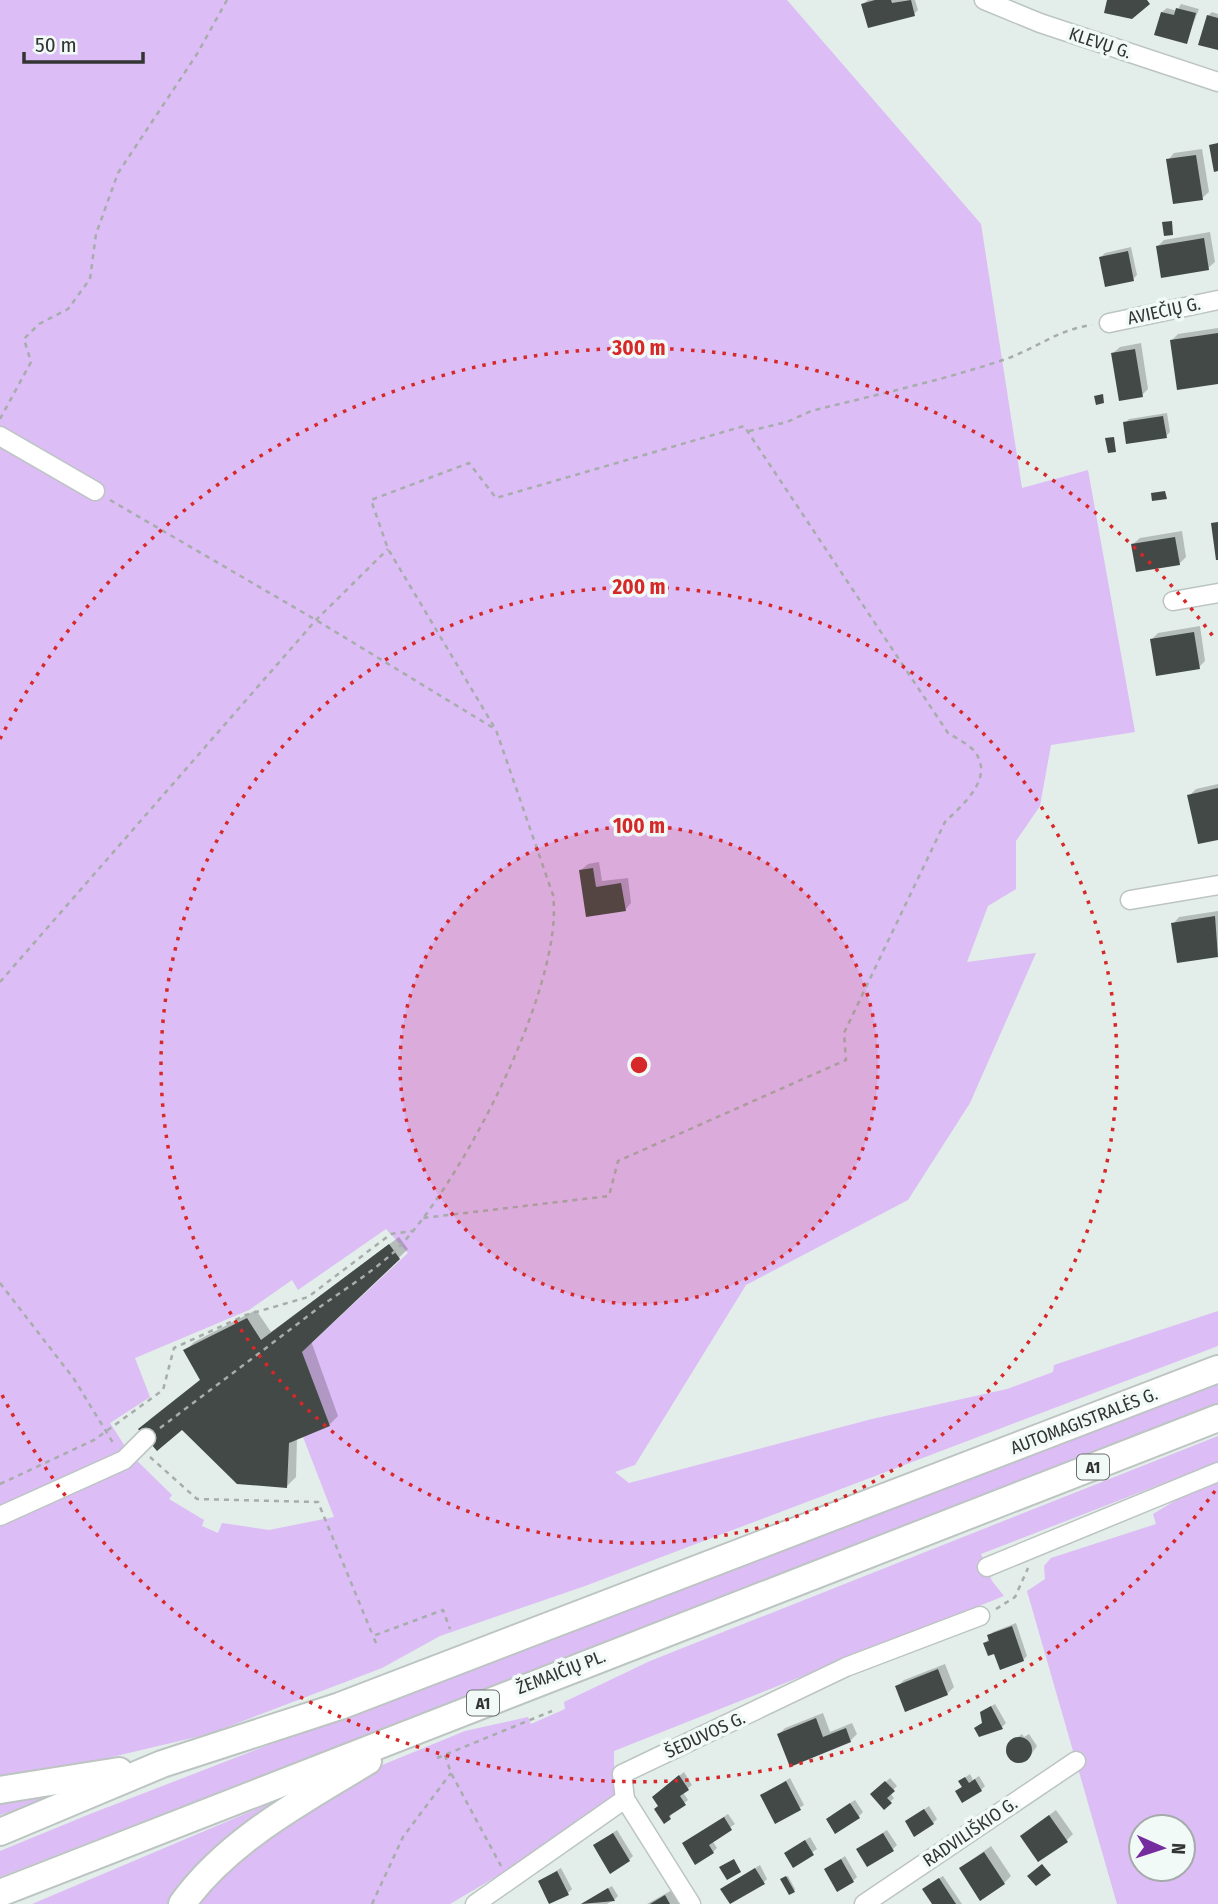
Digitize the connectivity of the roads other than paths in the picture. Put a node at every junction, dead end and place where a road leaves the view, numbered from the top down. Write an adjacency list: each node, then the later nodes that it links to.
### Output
1 (984, 0): 2 (street, KLEVŲ G.)
2 (1218, 82)
3 (1218, 300): 4 (street, AVIEČIŲ G.)
4 (1109, 323)
5 (0, 436): 6 (street)
6 (95, 491)
7 (1218, 593): 8 (street)
8 (1173, 600)
9 (1218, 885): 10 (street)
10 (1130, 900)
11 (1218, 1368): 20 (highway, AUTOMAGISTRALĖS G.)
12 (1218, 1418): 18 (highway, ŽEMAIČIŲ PL. / A1)
13 (143, 1442): 15 (street)
14 (1218, 1472): 16 (street)
15 (0, 1516)
16 (987, 1567)
17 (979, 1616): 22 (street, ŠEDUVOS G.)
18 (424, 1726): 24 (highway, ŽEMAIČIŲ PL. / A1); 25 (highway)
19 (1076, 1761): 28 (street, RADVILIŠKIO G.)
20 (162, 1764): 21 (highway); 23 (highway)
21 (0, 1790)
22 (625, 1799): 26 (street); 27 (street)
23 (0, 1832)
24 (0, 1893)
25 (182, 1904)
26 (475, 1904)
27 (691, 1904)
28 (864, 1904)

